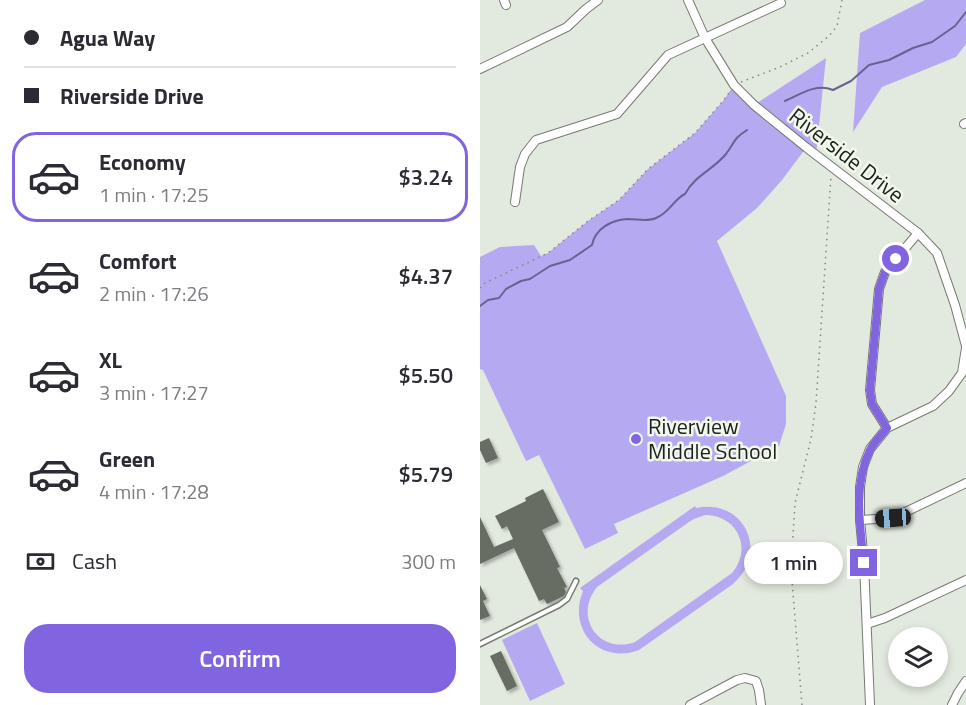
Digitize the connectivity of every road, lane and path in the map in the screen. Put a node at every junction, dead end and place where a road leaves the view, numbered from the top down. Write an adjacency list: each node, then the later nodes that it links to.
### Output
1 (598, 0): 6 (street)
2 (688, 0): 5 (street, Riverside Drive)
3 (842, 0): 7 (path)
4 (781, 3): 5 (street)
5 (705, 38): 7 (street, Riverside Drive); 9 (street)
6 (480, 69)
7 (734, 85): 8 (street, Riverside Drive); 11 (path)
8 (831, 167): 10 (street, Riverside Drive); 25 (path)
9 (515, 202)
10 (918, 233): 13 (street, Riverside Drive); 15 (street)
11 (480, 288)
12 (966, 302): 13 (street)
13 (955, 304): 14 (street, Riverside Drive)
14 (966, 347): 15 (street, Riverside Drive)
15 (887, 428): 17 (street, Riverside Drive)
16 (966, 483): 17 (street)
17 (860, 520): 20 (street, Riverside Drive)
18 (966, 580): 20 (street)
19 (576, 581): 21 (lane)
20 (867, 624): 26 (street, Riverside Drive)
21 (480, 644)
22 (966, 681): 27 (street)
23 (690, 705): 24 (street)
24 (761, 705)
25 (802, 705)
26 (870, 705)
27 (952, 705)

